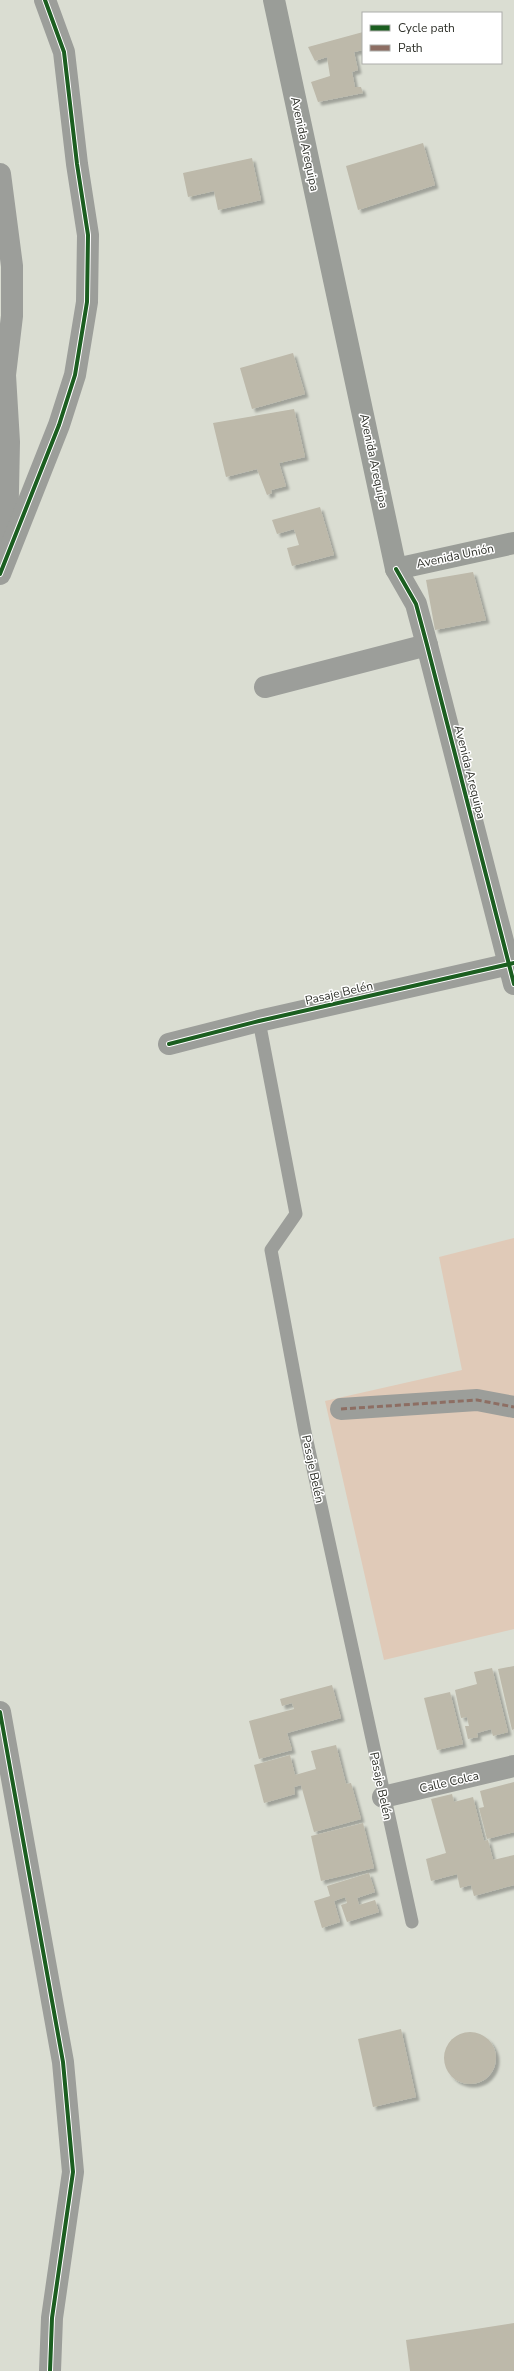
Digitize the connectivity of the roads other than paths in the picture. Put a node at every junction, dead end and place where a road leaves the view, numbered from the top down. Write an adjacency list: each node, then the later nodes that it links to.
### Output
1 (45, 0): 5 (street)
2 (274, 0): 6 (main road, Avenida Arequipa)
3 (0, 174): 5 (street)
4 (514, 543): 6 (main road, Avenida Unión)
5 (4, 565)
6 (396, 569): 7 (street, Avenida Arequipa)
7 (427, 645): 8 (street); 9 (street, Avenida Arequipa)
8 (265, 687)
9 (512, 970): 10 (street, Pasaje Belén)
10 (259, 1021): 11 (street, Pasaje Belén); 16 (lane, Pasaje Belén)
11 (169, 1044)
12 (514, 1407): 13 (street)
13 (342, 1409)
14 (0, 1712): 18 (street)
15 (514, 1766): 16 (street, Calle Colca)
16 (383, 1797): 17 (lane, Pasaje Belén)
17 (412, 1922)
18 (50, 2371)

